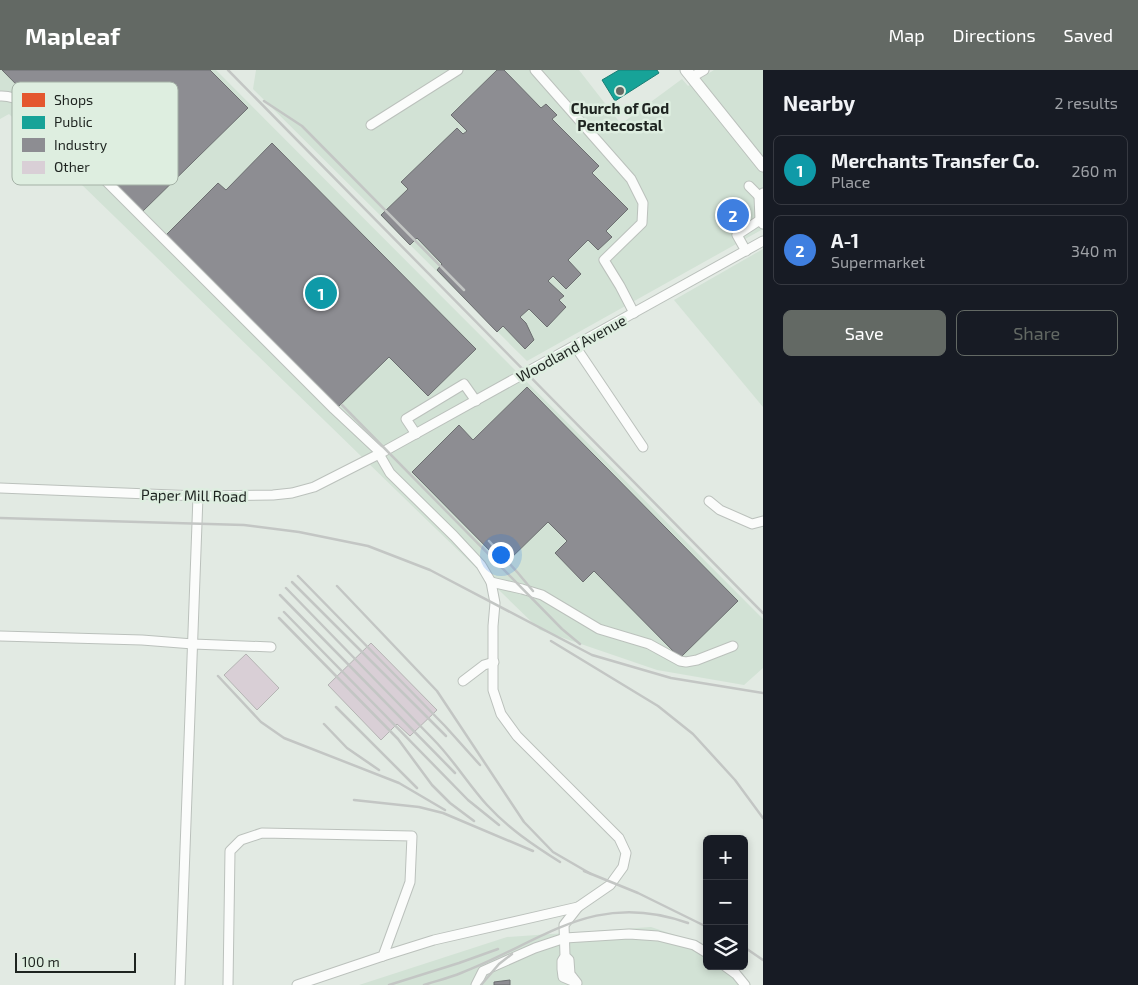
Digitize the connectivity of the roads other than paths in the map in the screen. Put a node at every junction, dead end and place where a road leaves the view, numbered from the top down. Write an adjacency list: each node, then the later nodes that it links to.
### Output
1 (458, 70): 5 (street)
2 (535, 70): 13 (street)
3 (704, 70): 4 (street)
4 (689, 74): 6 (main road)
5 (371, 125)
6 (763, 166)
7 (110, 185): 18 (street)
8 (748, 186): 9 (street)
9 (761, 195): 10 (street)
10 (762, 222): 12 (street)
11 (763, 241): 12 (street, Woodland Avenue)
12 (746, 251): 13 (street, Woodland Avenue)
13 (634, 313): 14 (street, Woodland Avenue)
14 (575, 346): 15 (street, Woodland Avenue); 17 (street)
15 (476, 400): 16 (street, Woodland Avenue); 16 (street)
16 (416, 434): 18 (street, Woodland Avenue)
17 (643, 447)
18 (380, 453): 20 (street, Paper Mill Road); 23 (street)
19 (0, 488): 20 (street, Paper Mill Road)
20 (198, 496): 25 (street)
21 (709, 501): 22 (street)
22 (763, 521)
23 (491, 582): 26 (street); 28 (street)
24 (0, 636): 25 (street)
25 (193, 644): 27 (street); 36 (street)
26 (733, 646)
27 (271, 647)
28 (494, 662): 29 (street); 30 (street)
29 (464, 680)
30 (578, 907): 31 (street); 33 (street)
31 (565, 938): 32 (street); 35 (street); 39 (street)
32 (703, 951)
33 (383, 956): 37 (street); 38 (street)
34 (730, 970): 40 (street)
35 (580, 984)
36 (180, 985)
37 (228, 985)
38 (297, 985)
39 (476, 985)
40 (745, 985)

